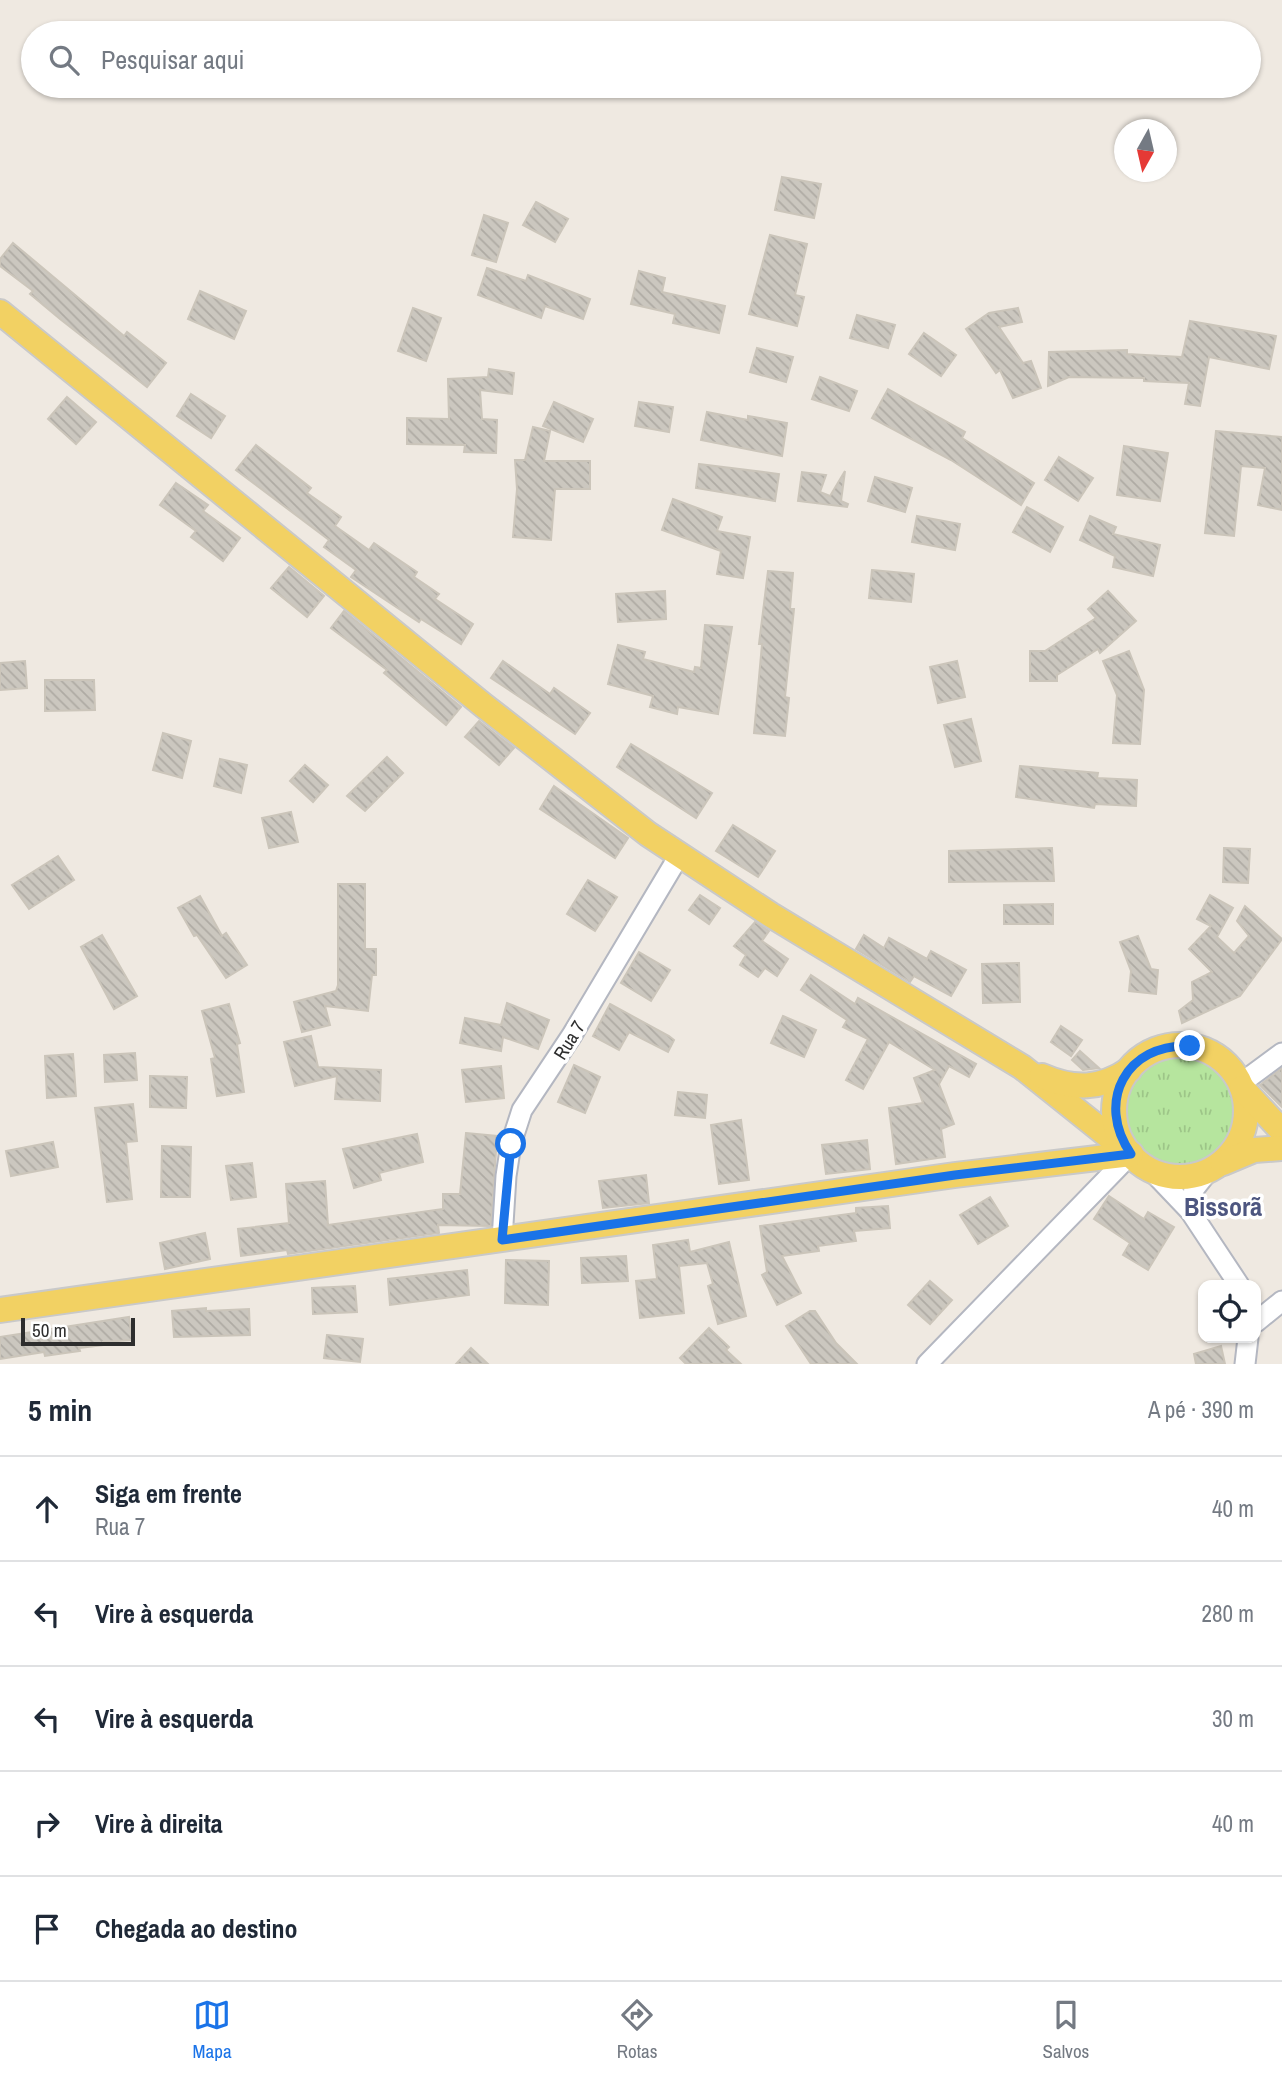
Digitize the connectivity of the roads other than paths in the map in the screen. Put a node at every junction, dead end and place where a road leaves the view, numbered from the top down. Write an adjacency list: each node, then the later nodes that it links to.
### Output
1 (0, 312): 2 (main road)
2 (680, 854): 4 (main road); 13 (street, Rua 7)
3 (1282, 1053): 6 (street)
4 (1022, 1067): 5 (main road); 9 (main road)
5 (1129, 1070): 6 (main road); 9 (main road)
6 (1241, 1086): 7 (main road); 10 (main road)
7 (1282, 1131)
8 (1282, 1148): 10 (main road)
9 (1131, 1154): 11 (main road); 13 (main road); 19 (street)
10 (1212, 1168): 11 (main road); 12 (street)
11 (1150, 1170): 12 (street)
12 (1190, 1211): 14 (street)
13 (502, 1240): 16 (main road)
14 (1236, 1280)
15 (1282, 1301): 17 (street)
16 (0, 1310)
17 (1261, 1314)
18 (1247, 1343): 20 (street)
19 (926, 1364)
20 (1245, 1364)

